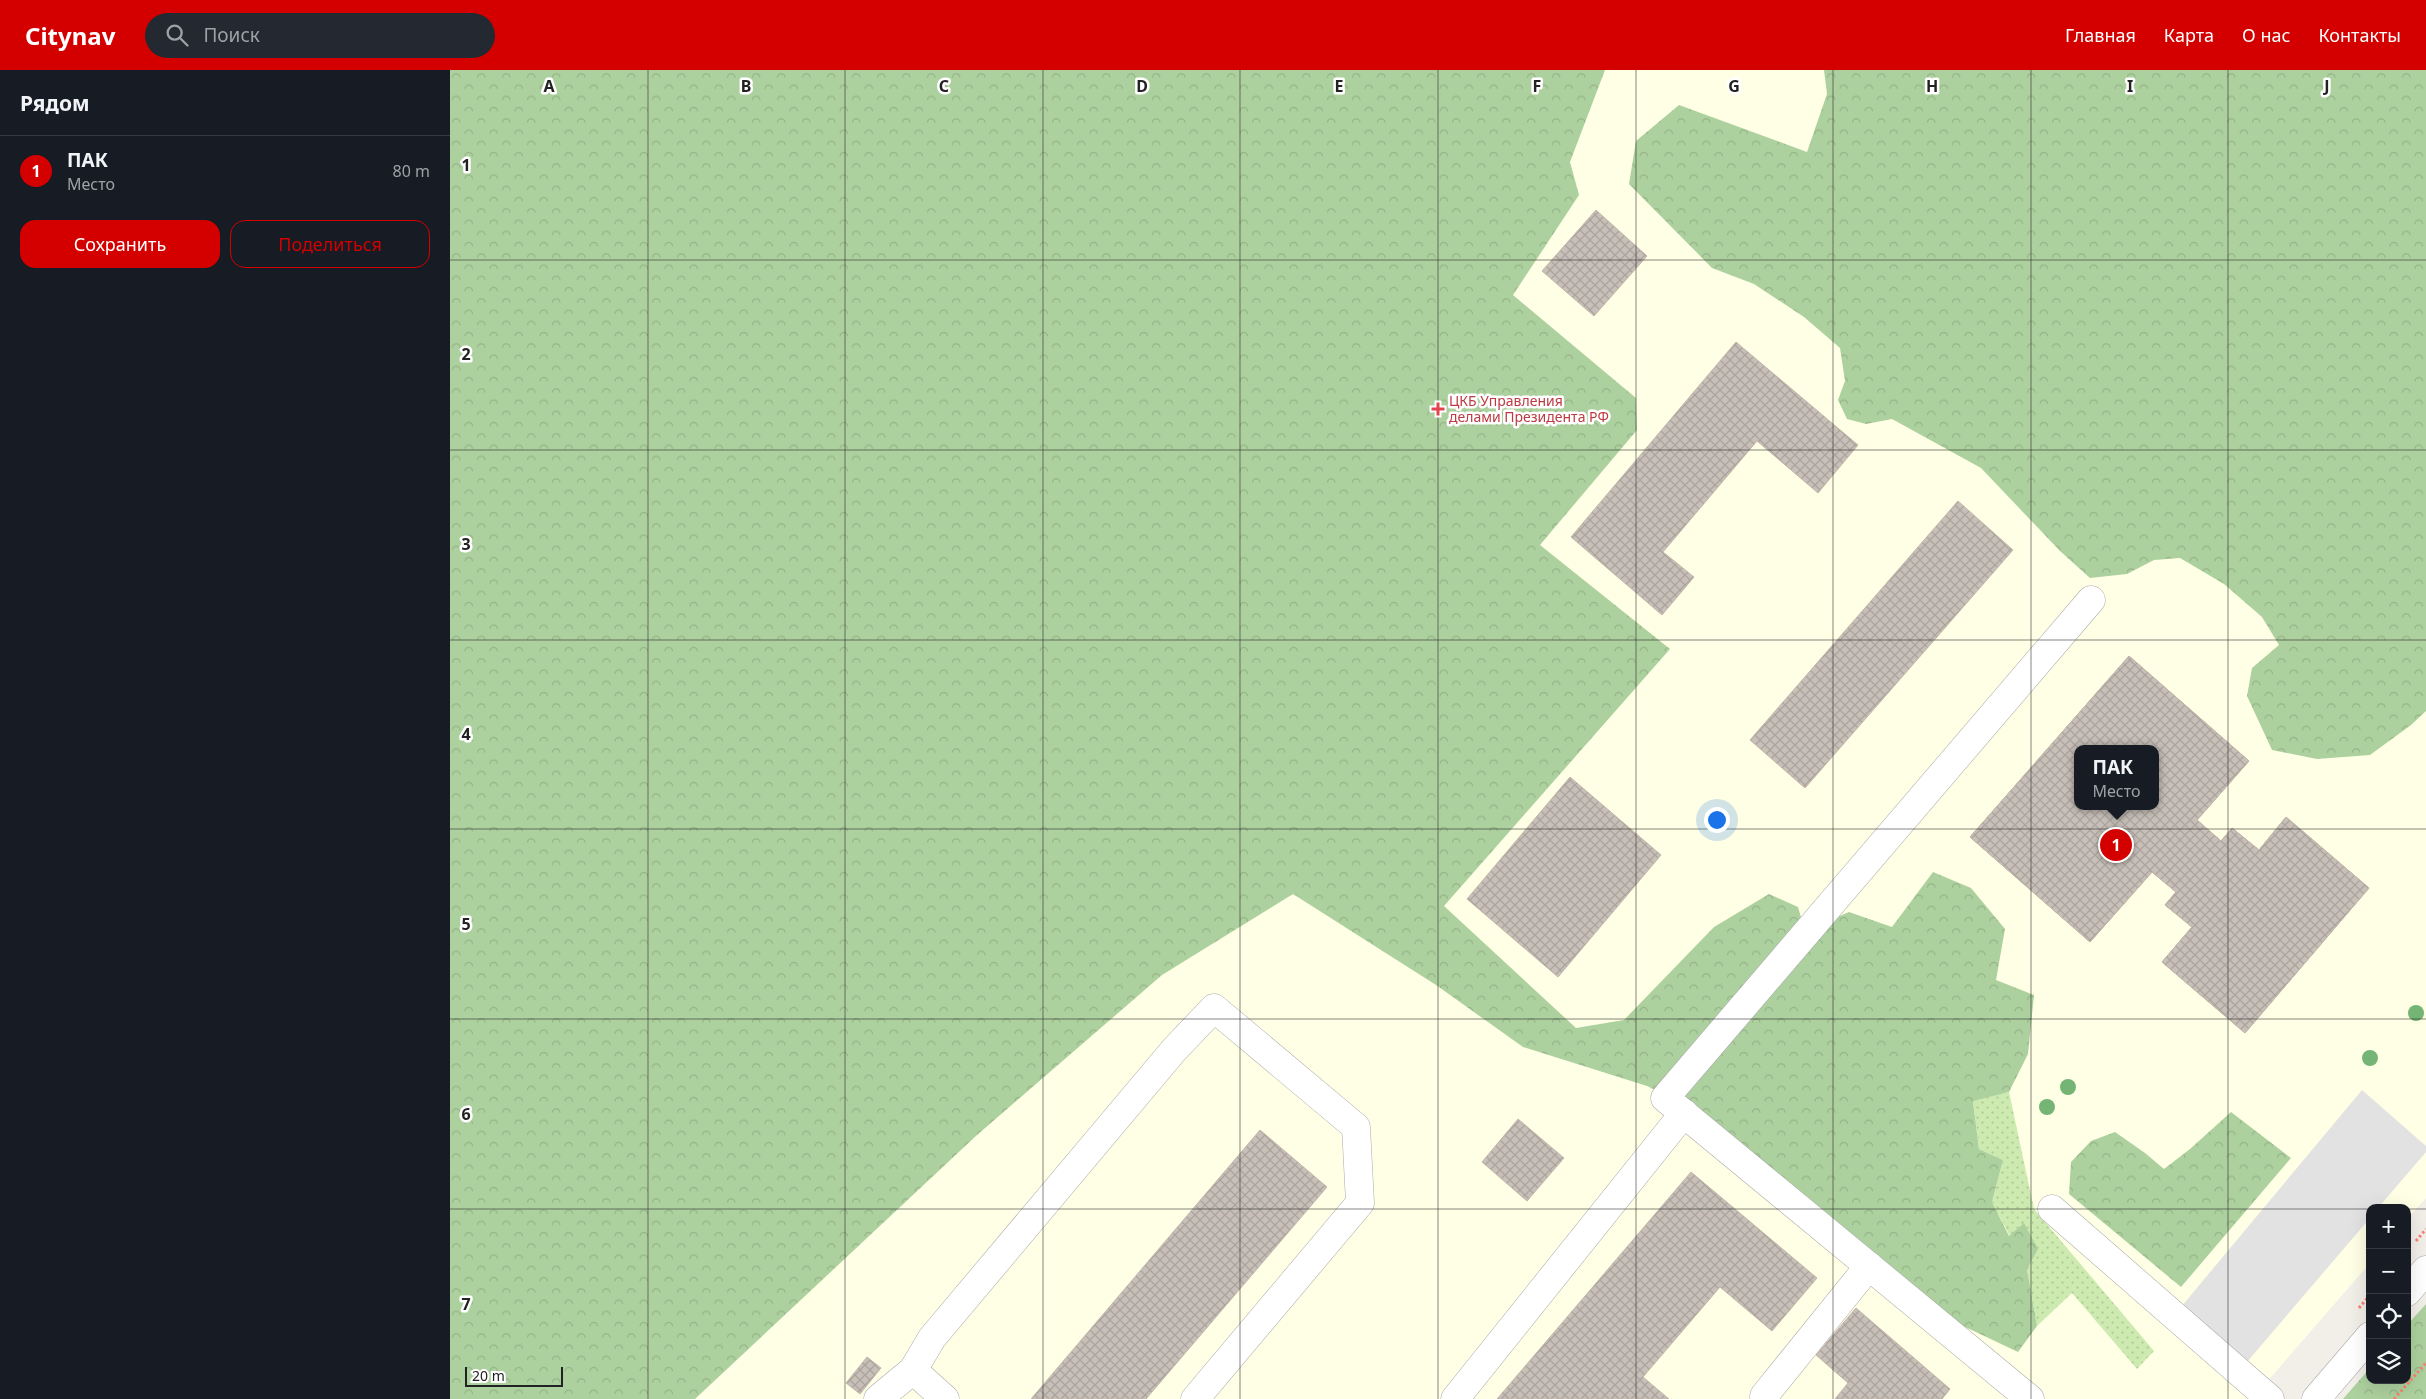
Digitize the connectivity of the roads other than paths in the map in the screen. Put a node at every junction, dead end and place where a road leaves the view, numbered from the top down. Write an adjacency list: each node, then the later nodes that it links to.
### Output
1 (2092, 600): 2 (street)
2 (1684, 1113): 4 (street); 13 (street)
3 (2052, 1209): 15 (street)
4 (1869, 1266): 9 (street); 14 (street)
5 (2426, 1270): 6 (street)
6 (2411, 1287)
7 (2367, 1339): 16 (street)
8 (913, 1370): 10 (street); 11 (street); 12 (street)
9 (1764, 1396)
10 (878, 1399)
11 (945, 1399)
12 (1195, 1399)
13 (1455, 1399)
14 (2030, 1399)
15 (2270, 1399)
16 (2316, 1399)

